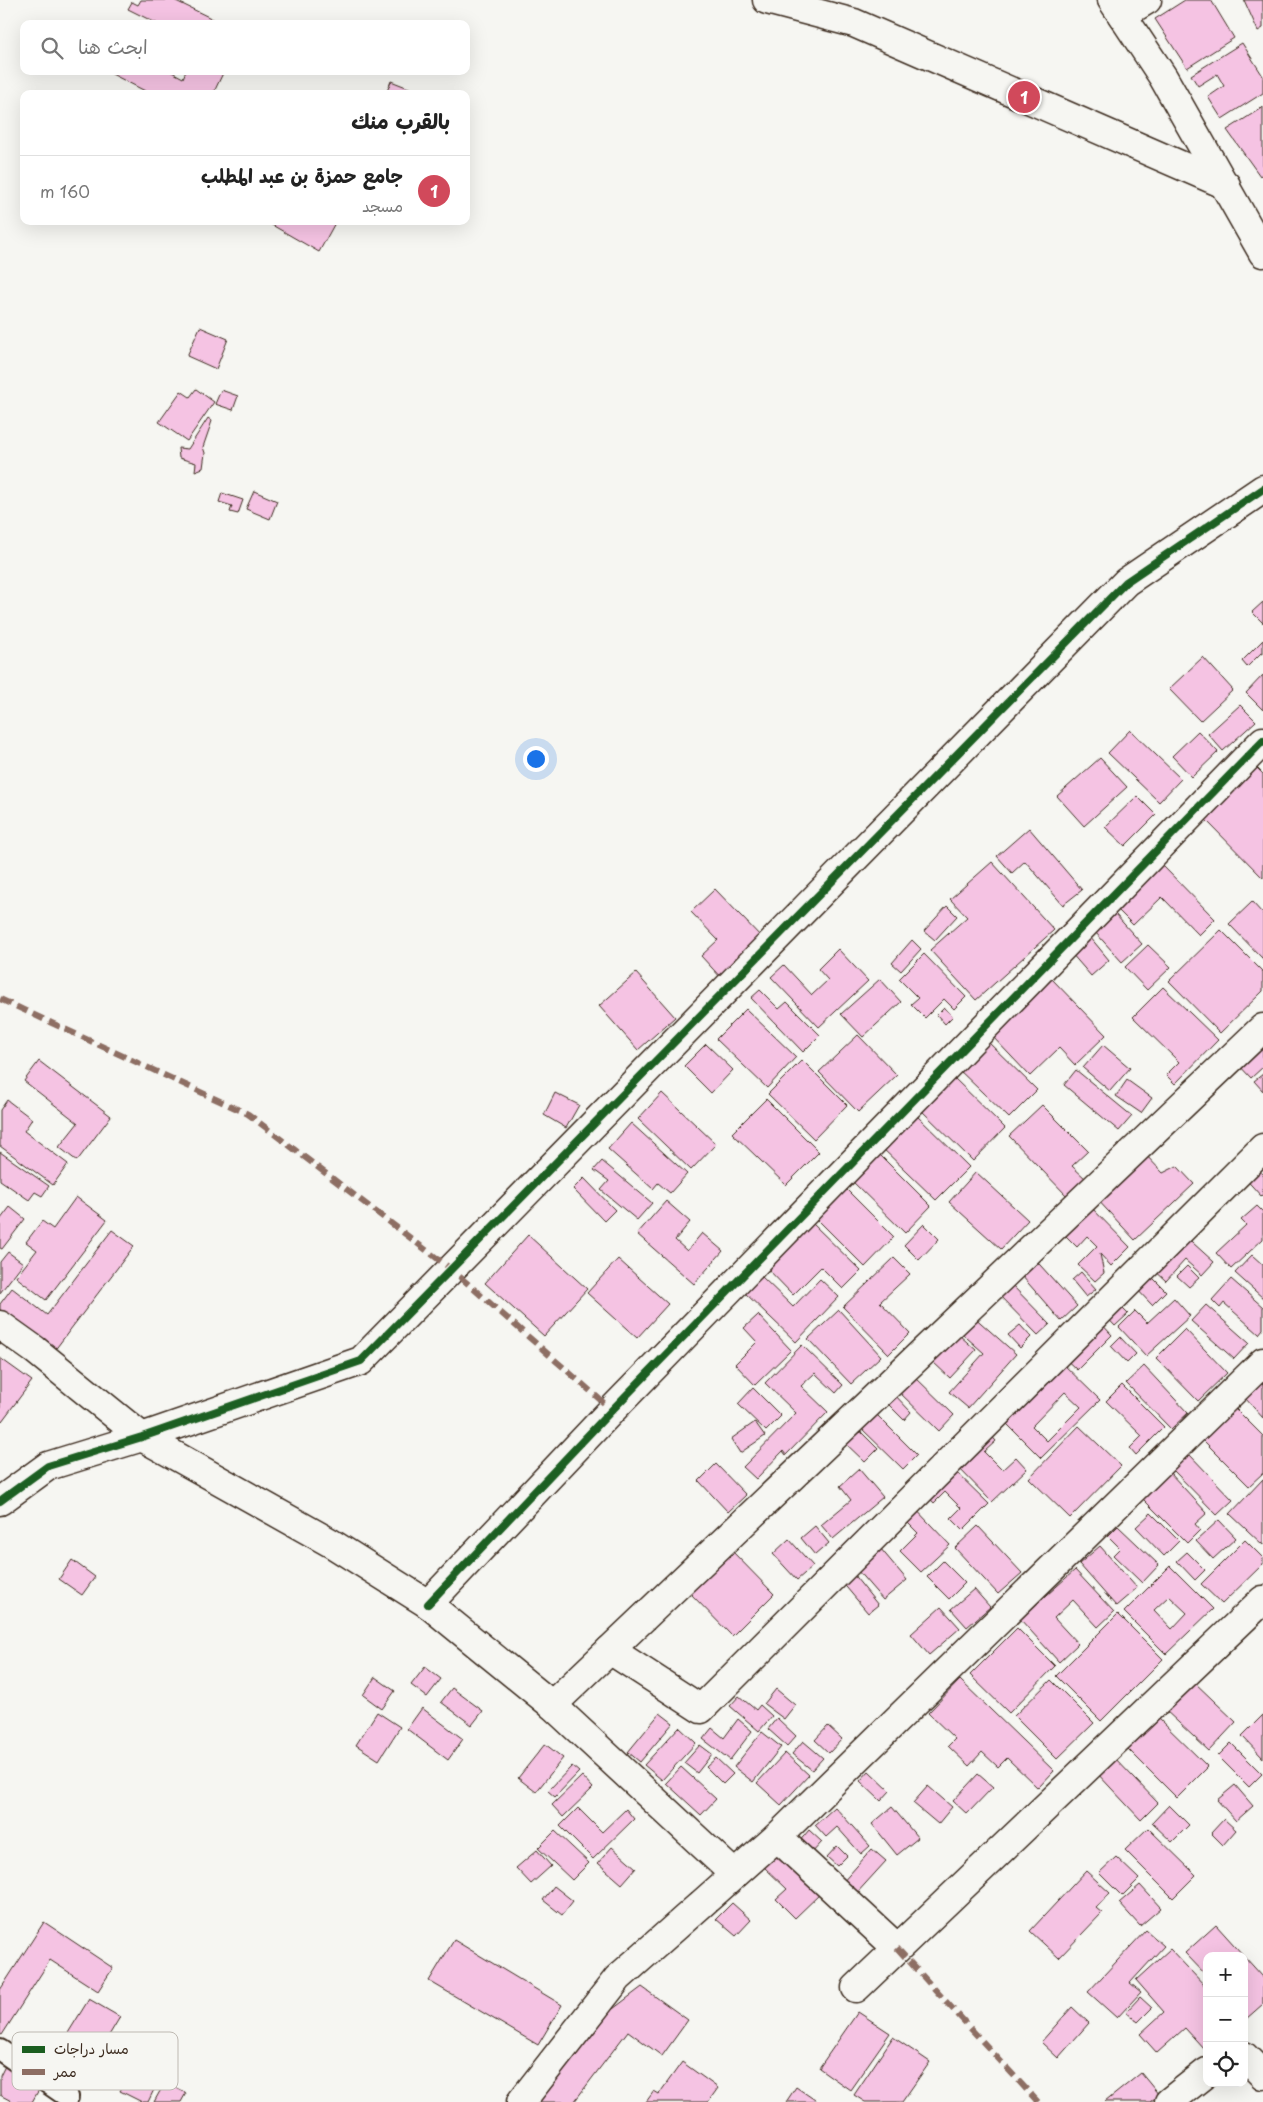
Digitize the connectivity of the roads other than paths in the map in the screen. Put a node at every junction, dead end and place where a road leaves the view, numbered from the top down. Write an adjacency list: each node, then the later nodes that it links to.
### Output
1 (767, 0): 4 (street)
2 (1147, 0): 3 (street)
3 (1117, 8): 4 (street)
4 (1226, 185): 5 (street)
5 (1263, 253)
6 (1263, 489): 12 (street)
7 (1263, 741): 15 (street)
8 (1263, 1028): 16 (street)
9 (1263, 1148): 16 (street)
10 (0, 1325): 12 (street)
11 (1263, 1362): 18 (street)
12 (142, 1437): 13 (street); 15 (street)
13 (0, 1501)
14 (1263, 1600): 20 (street)
15 (428, 1604): 17 (street)
16 (610, 1650): 17 (street)
17 (552, 1705): 19 (street)
18 (777, 1836): 19 (street); 20 (street)
19 (734, 1874): 29 (street)
20 (897, 1948): 21 (street)
21 (856, 1988)
22 (0, 2050): 23 (lane)
23 (12, 2058)
24 (1248, 2060): 25 (street)
25 (1263, 2074)
26 (1203, 2075): 30 (street)
27 (58, 2090): 28 (lane)
28 (68, 2097)
29 (521, 2102)
30 (1169, 2102)

